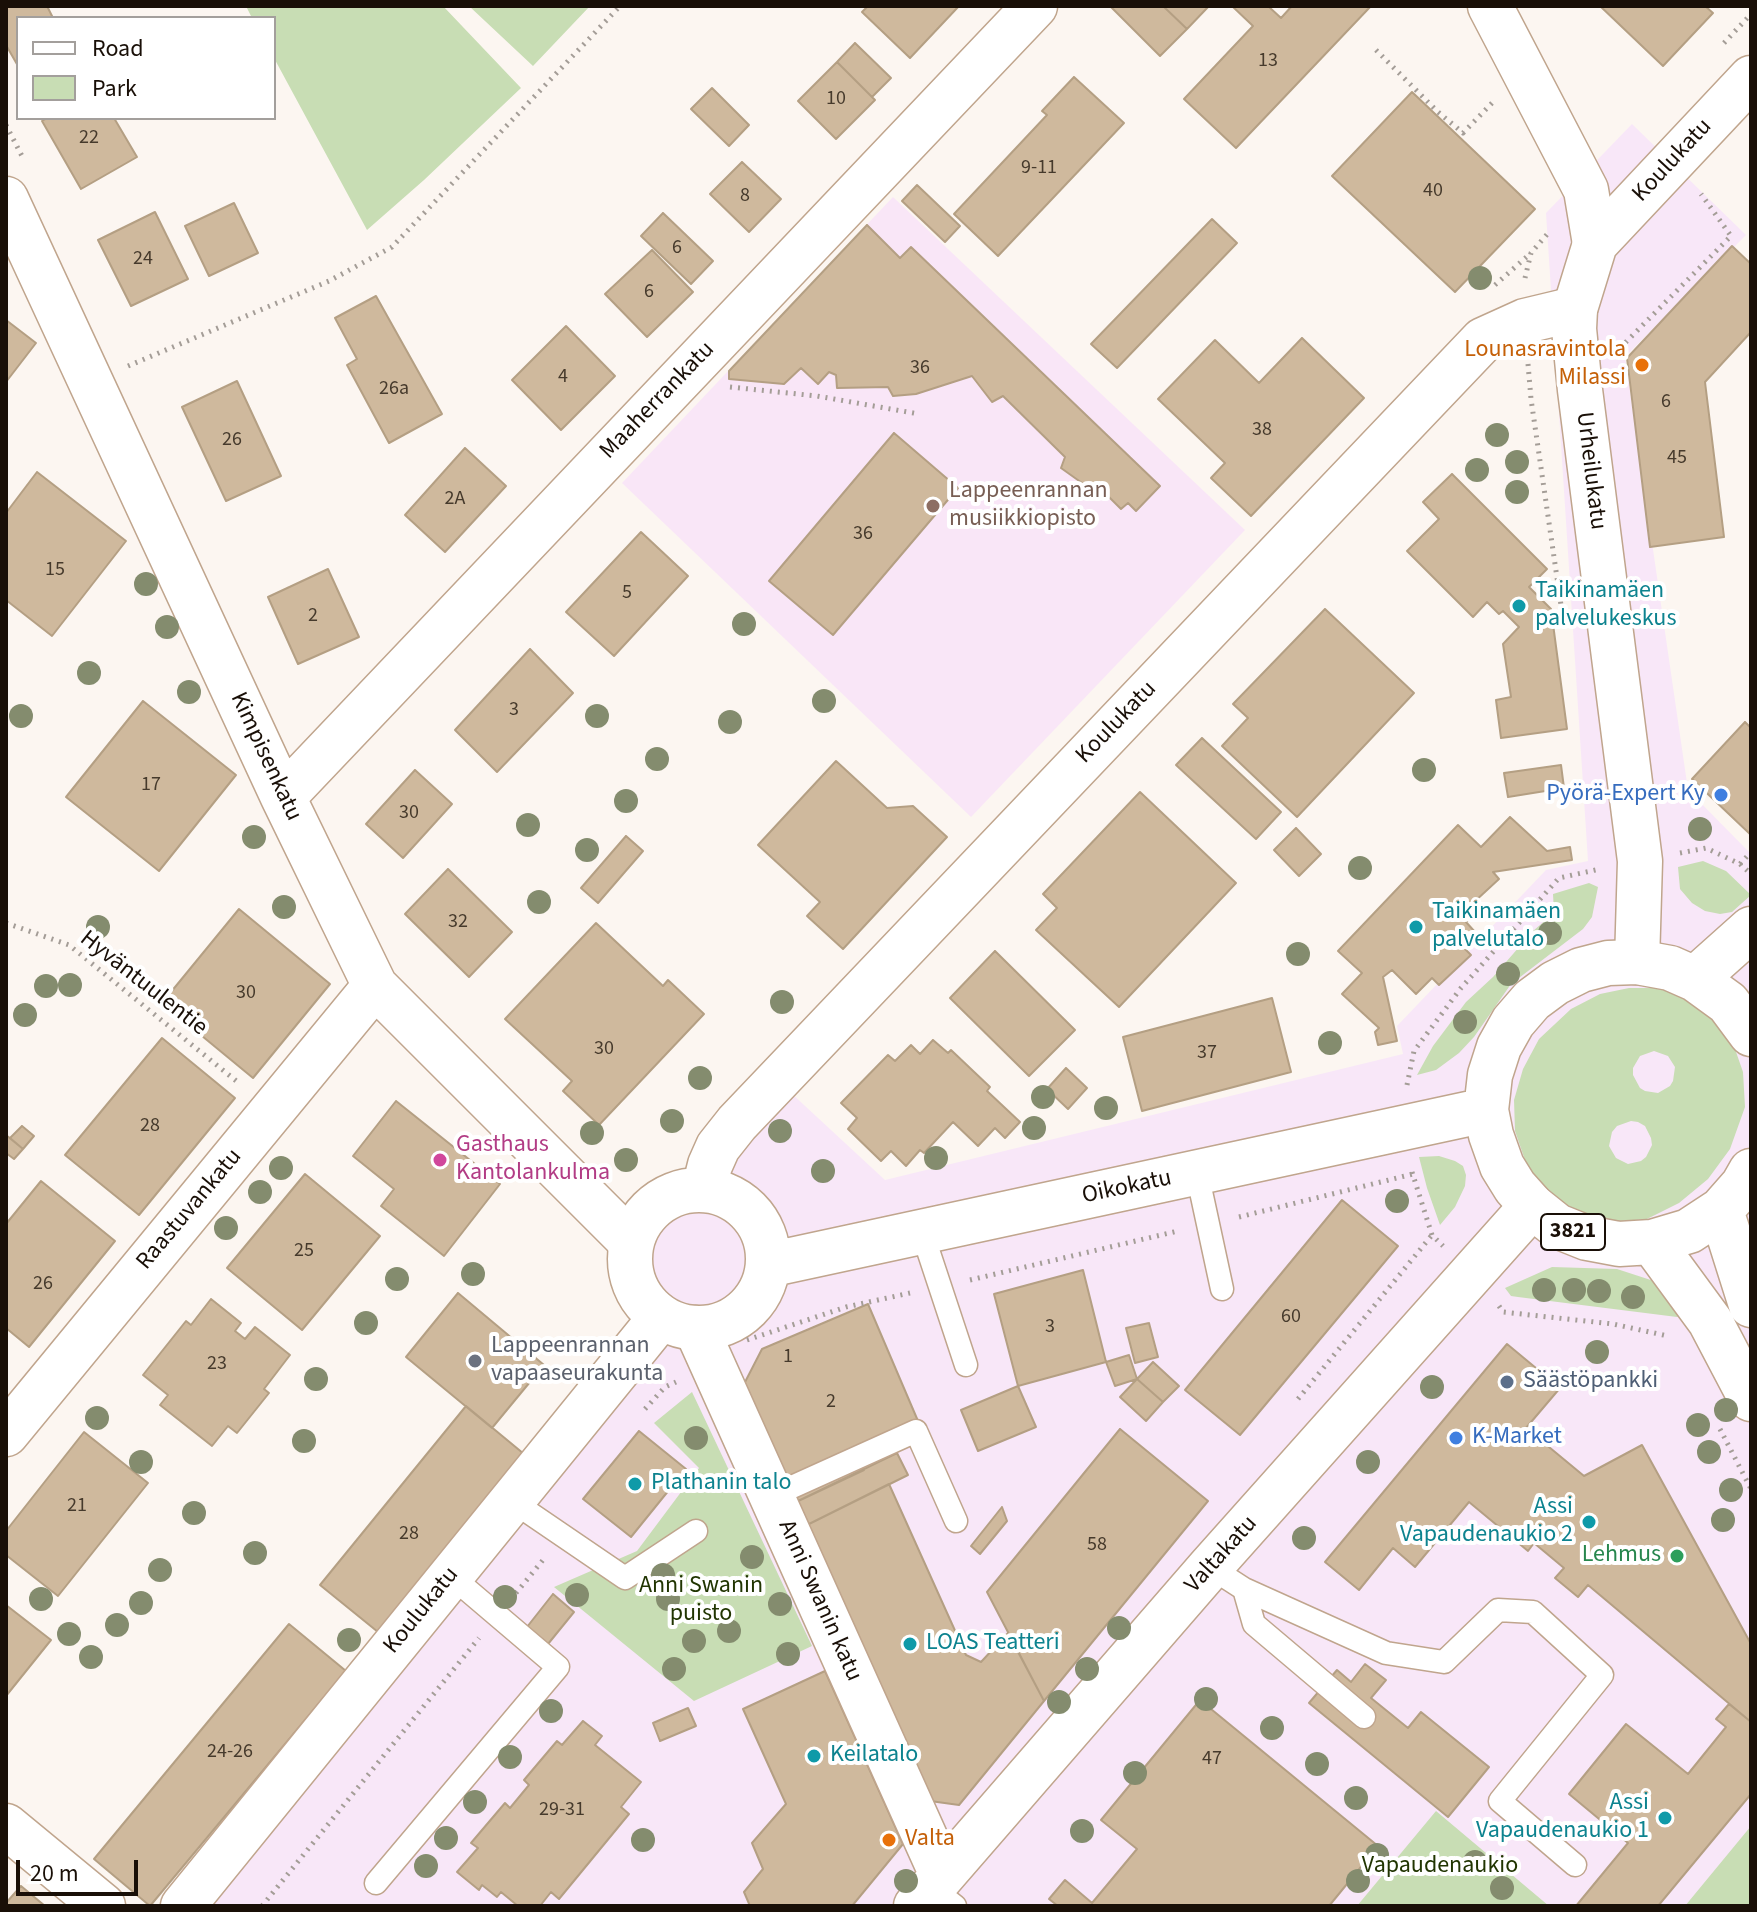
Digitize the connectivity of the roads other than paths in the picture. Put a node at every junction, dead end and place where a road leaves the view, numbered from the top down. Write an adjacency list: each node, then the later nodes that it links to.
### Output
1 (1035, 6): 7 (street, Maaherrankatu)
2 (1490, 6): 5 (street, Urheilukatu)
3 (1751, 78): 5 (street, Koulukatu)
4 (6, 199): 7 (street, Kimpisenkatu)
5 (1595, 244): 6 (street, Urheilukatu)
6 (1575, 309): 9 (street, Urheilukatu); 16 (street, Koulukatu)
7 (283, 797): 11 (street, Kimpisenkatu)
8 (1751, 929): 10 (street)
9 (1637, 962): 10 (street, 3821); 13 (street, 3821)
10 (1695, 979): 12 (street, 3821)
11 (375, 986): 20 (street, Kimpisenkatu); 28 (street, Raastuvankatu)
12 (1751, 1034)
13 (1486, 1110): 15 (street, Oikokatu); 17 (street, 3821)
14 (1751, 1171): 18 (street, 3821)
15 (1197, 1173): 19 (street, Oikokatu); 23 (lane)
16 (704, 1189): 20 (street); 22 (street)
17 (1532, 1206): 21 (street, 3821); 34 (street, Valtakatu)
18 (1721, 1210): 21 (street, 3821); 24 (street)
19 (922, 1232): 22 (street, Oikokatu); 26 (lane)
20 (631, 1242): 25 (street)
21 (1652, 1242): 27 (street)
22 (768, 1265): 25 (street)
23 (1222, 1289)
24 (1751, 1305)
25 (690, 1336): 29 (street, Anni Swanin katu); 30 (street, Koulukatu)
26 (966, 1365)
27 (1751, 1399)
28 (6, 1434)
29 (772, 1496): 31 (lane); 39 (street, Anni Swanin katu)
30 (512, 1501): 32 (lane); 33 (street, Koulukatu)
31 (956, 1521)
32 (696, 1531)
33 (451, 1576): 38 (lane); 41 (street, Koulukatu)
34 (1227, 1578): 35 (lane); 37 (lane); 39 (street, Valtakatu)
35 (1364, 1717)
36 (6, 1826): 40 (street)
37 (1575, 1865)
38 (376, 1883)
39 (936, 1894)
40 (103, 1906)
41 (183, 1906)

